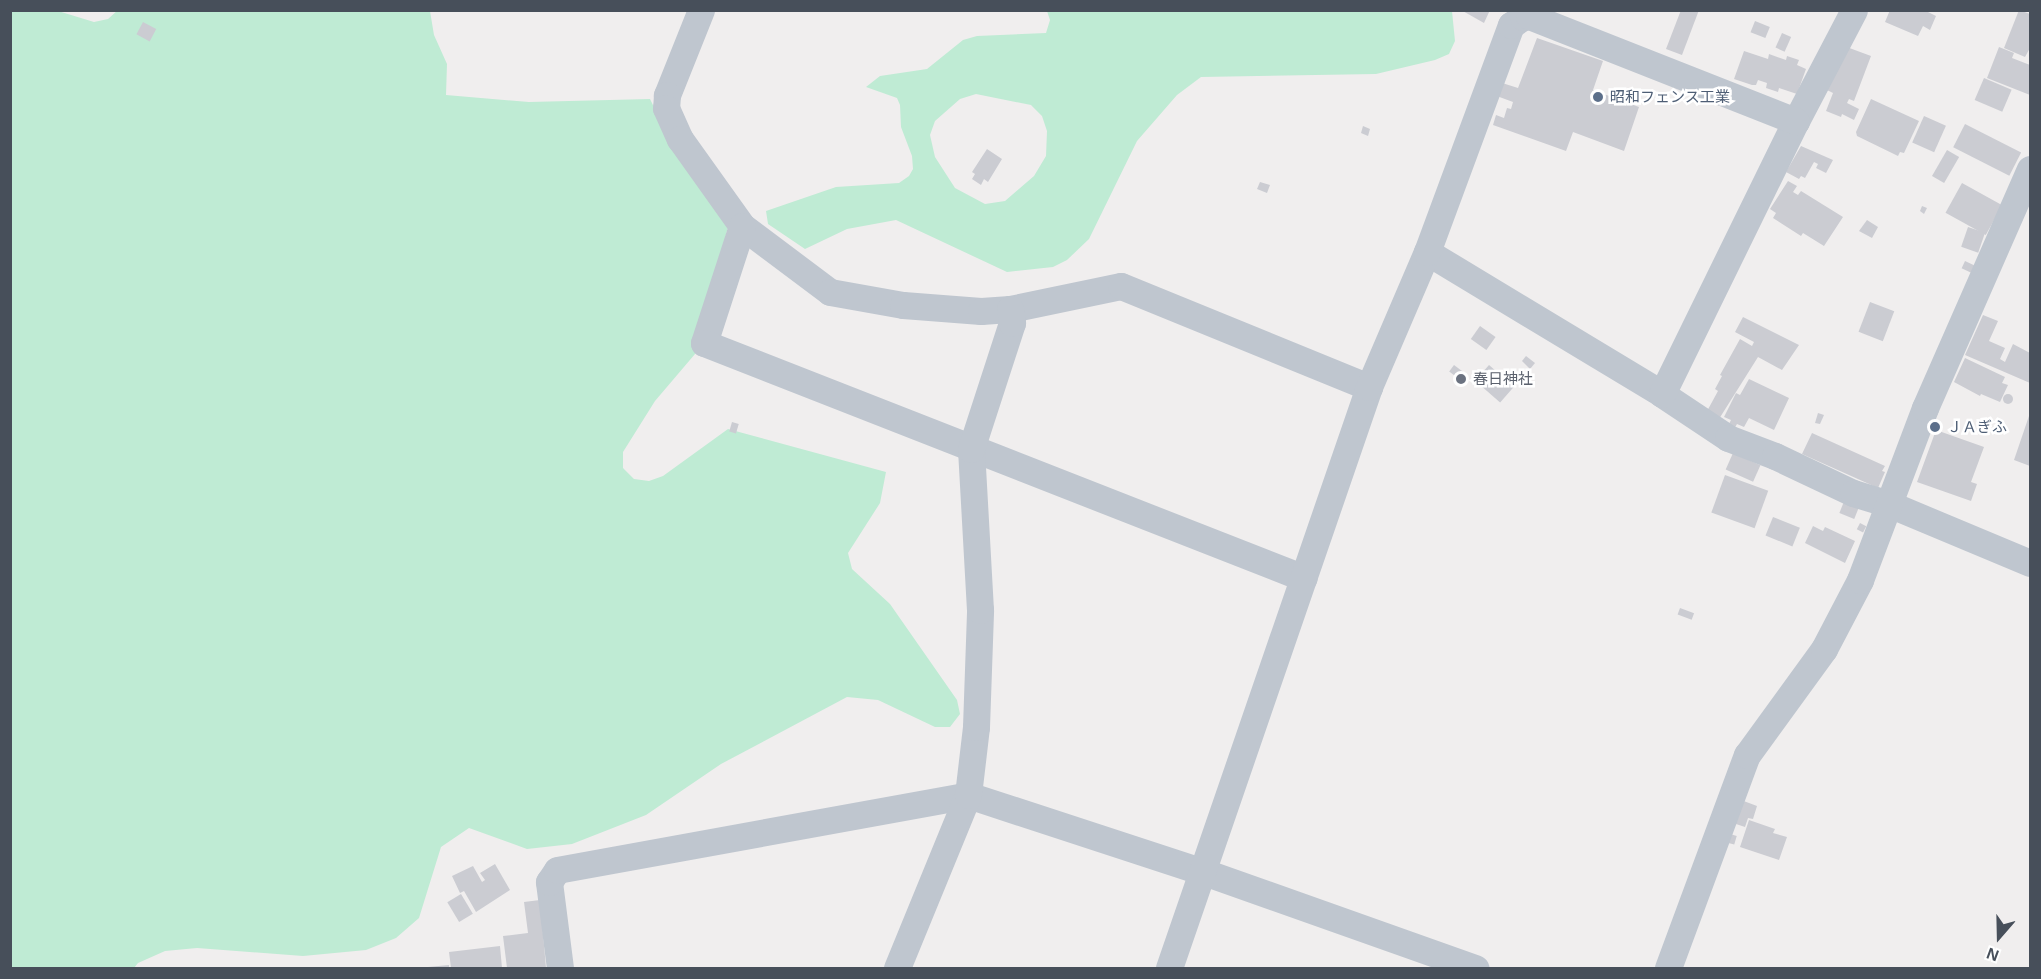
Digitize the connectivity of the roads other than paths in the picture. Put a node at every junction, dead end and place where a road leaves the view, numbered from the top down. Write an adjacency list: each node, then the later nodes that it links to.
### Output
1 (701, 10): 5 (street)
2 (1854, 10): 3 (street)
3 (1796, 121): 6 (street); 9 (street)
4 (2031, 169): 11 (street)
5 (742, 226): 7 (street); 10 (street)
6 (1427, 252): 8 (street); 9 (street)
7 (1010, 309): 8 (street); 10 (street)
8 (1369, 387): 13 (street)
9 (1662, 394): 11 (street)
10 (971, 449): 13 (street); 14 (street)
11 (1889, 504): 12 (street); 20 (street)
12 (2031, 563)
13 (1304, 578): 15 (street)
14 (968, 795): 15 (street); 16 (street); 17 (street)
15 (1204, 872): 18 (street); 19 (street)
16 (560, 969)
17 (897, 969)
18 (1169, 969)
19 (1475, 969)
20 (1668, 969)

